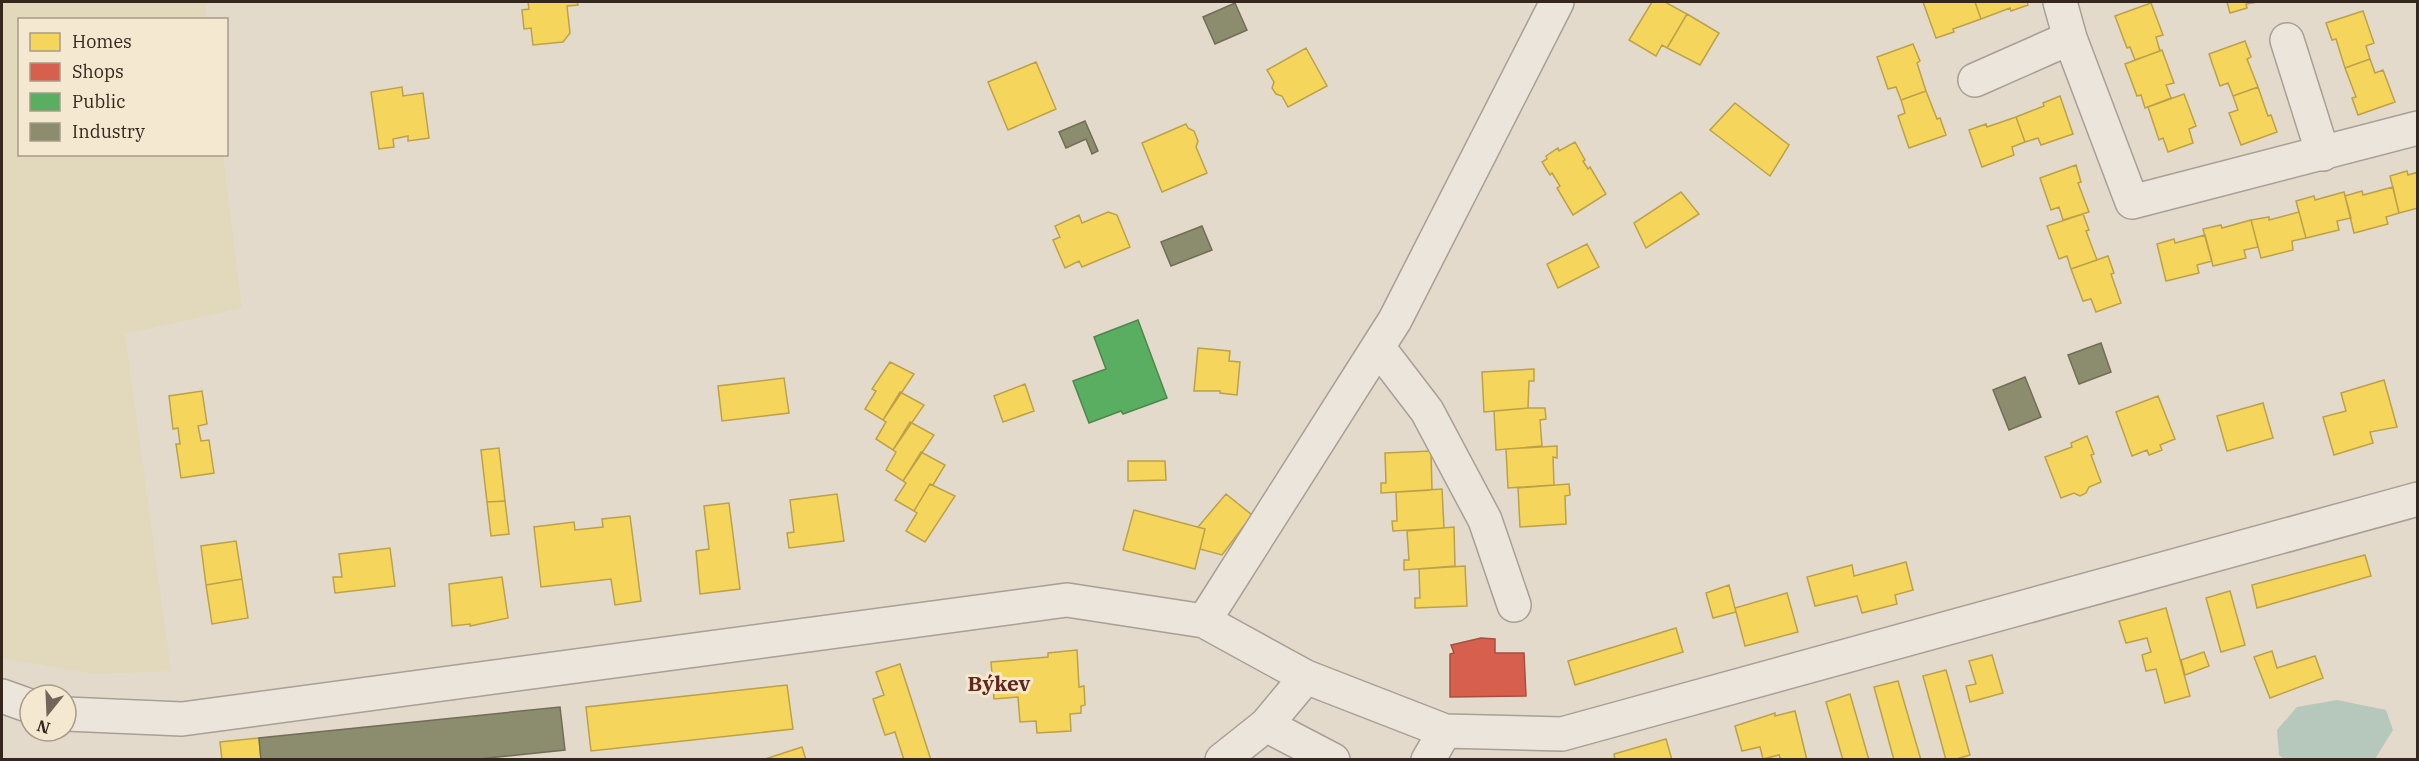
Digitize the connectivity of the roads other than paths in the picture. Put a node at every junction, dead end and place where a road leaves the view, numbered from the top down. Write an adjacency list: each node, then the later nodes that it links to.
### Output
1 (1557, 2): 8 (street)
2 (2060, 2): 3 (street)
3 (2070, 38): 5 (street); 7 (street)
4 (2287, 40): 7 (street)
5 (1975, 80)
6 (2418, 128): 7 (street)
7 (2323, 154)
8 (1378, 347): 10 (street); 11 (street)
9 (2418, 499): 17 (street)
10 (1514, 605)
11 (1204, 621): 12 (street); 15 (street)
12 (1306, 677): 16 (street); 17 (street)
13 (2, 696): 14 (street)
14 (18, 702)
15 (78, 715)
16 (1266, 725): 18 (street); 19 (street)
17 (1445, 731): 20 (street)
18 (1222, 759)
19 (1333, 759)
20 (1428, 759)

